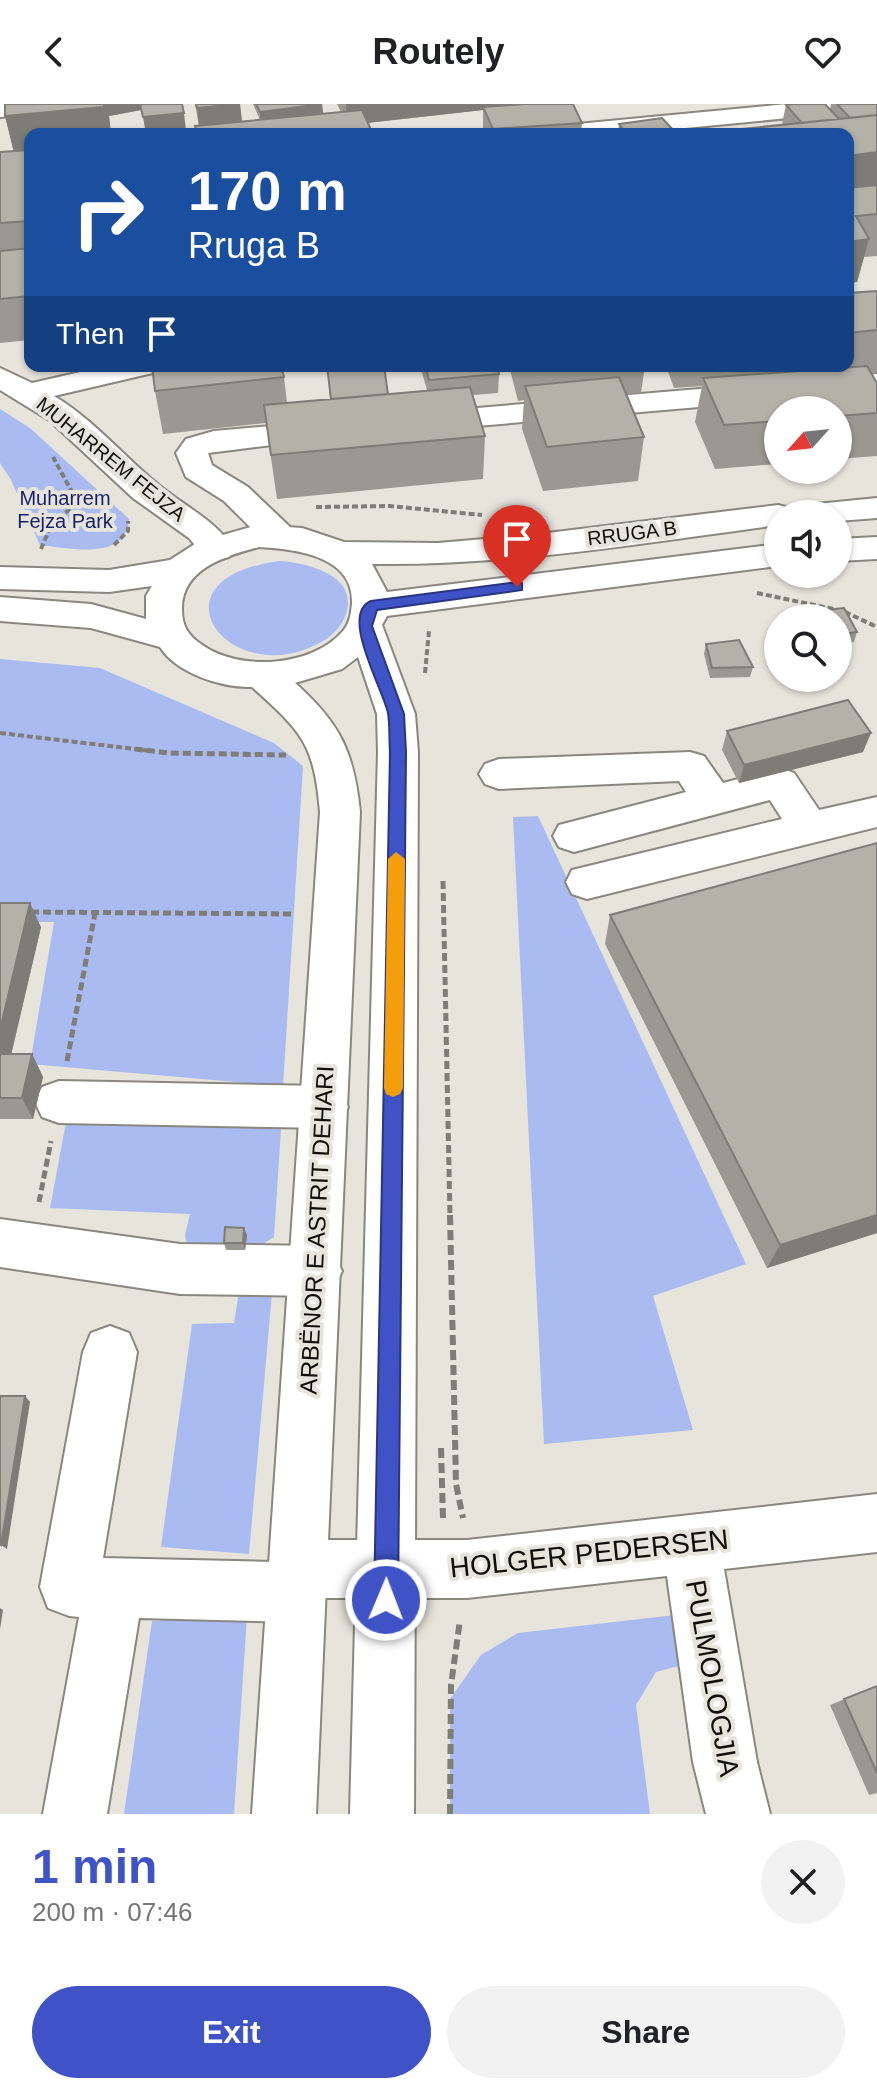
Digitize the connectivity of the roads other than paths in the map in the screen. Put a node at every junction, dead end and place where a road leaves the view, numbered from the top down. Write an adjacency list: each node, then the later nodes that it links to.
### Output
1 (59, 104): 3 (main road)
2 (862, 104): 4 (main road)
3 (0, 110)
4 (737, 126): 5 (main road)
5 (689, 128)
6 (120, 372): 9 (main road)
7 (0, 377): 9 (main road, MUHARREM FEJZA)
8 (877, 383): 13 (main road)
9 (29, 393): 15 (main road, MUHARREM FEJZA)
10 (877, 508): 11 (main road)
11 (852, 510)
12 (764, 517): 16 (main road, RRUGA B)
13 (279, 536): 15 (main road); 16 (main road)
14 (877, 548): 17 (main road)
15 (217, 549): 18 (main road)
16 (341, 553): 22 (main road)
17 (852, 557)
18 (179, 570): 20 (main road); 23 (main road)
19 (764, 570): 22 (main road, RRUGA B)
20 (0, 578)
21 (0, 609): 23 (main road)
22 (368, 616): 24 (main road); 38 (main road)
23 (169, 637): 24 (main road)
24 (262, 675): 32 (main road, ARBËNOR E ASTRIT DEHARI)
25 (499, 774): 26 (main road)
26 (713, 800): 28 (main road); 29 (main road)
27 (877, 812): 28 (main road)
28 (809, 828): 30 (main road)
29 (574, 836)
30 (587, 882)
31 (59, 1102): 32 (main road)
32 (324, 1107): 34 (main road, ARBËNOR E ASTRIT DEHARI)
33 (0, 1243): 34 (main road)
34 (316, 1271): 39 (main road, ARBËNOR E ASTRIT DEHARI)
35 (110, 1352): 40 (main road, HOLGER PEDERSEN)
36 (877, 1523): 37 (main road, HOLGER PEDERSEN)
37 (691, 1543): 38 (main road, HOLGER PEDERSEN); 44 (main road, PULMOLOGJIA)
38 (386, 1569): 39 (main road, HOLGER PEDERSEN); 43 (main road)
39 (299, 1580): 40 (main road, HOLGER PEDERSEN); 42 (main road, ARBËNOR E ASTRIT DEHARI)
40 (114, 1588): 41 (main road)
41 (75, 1814)
42 (284, 1814)
43 (382, 1814)
44 (738, 1814)

